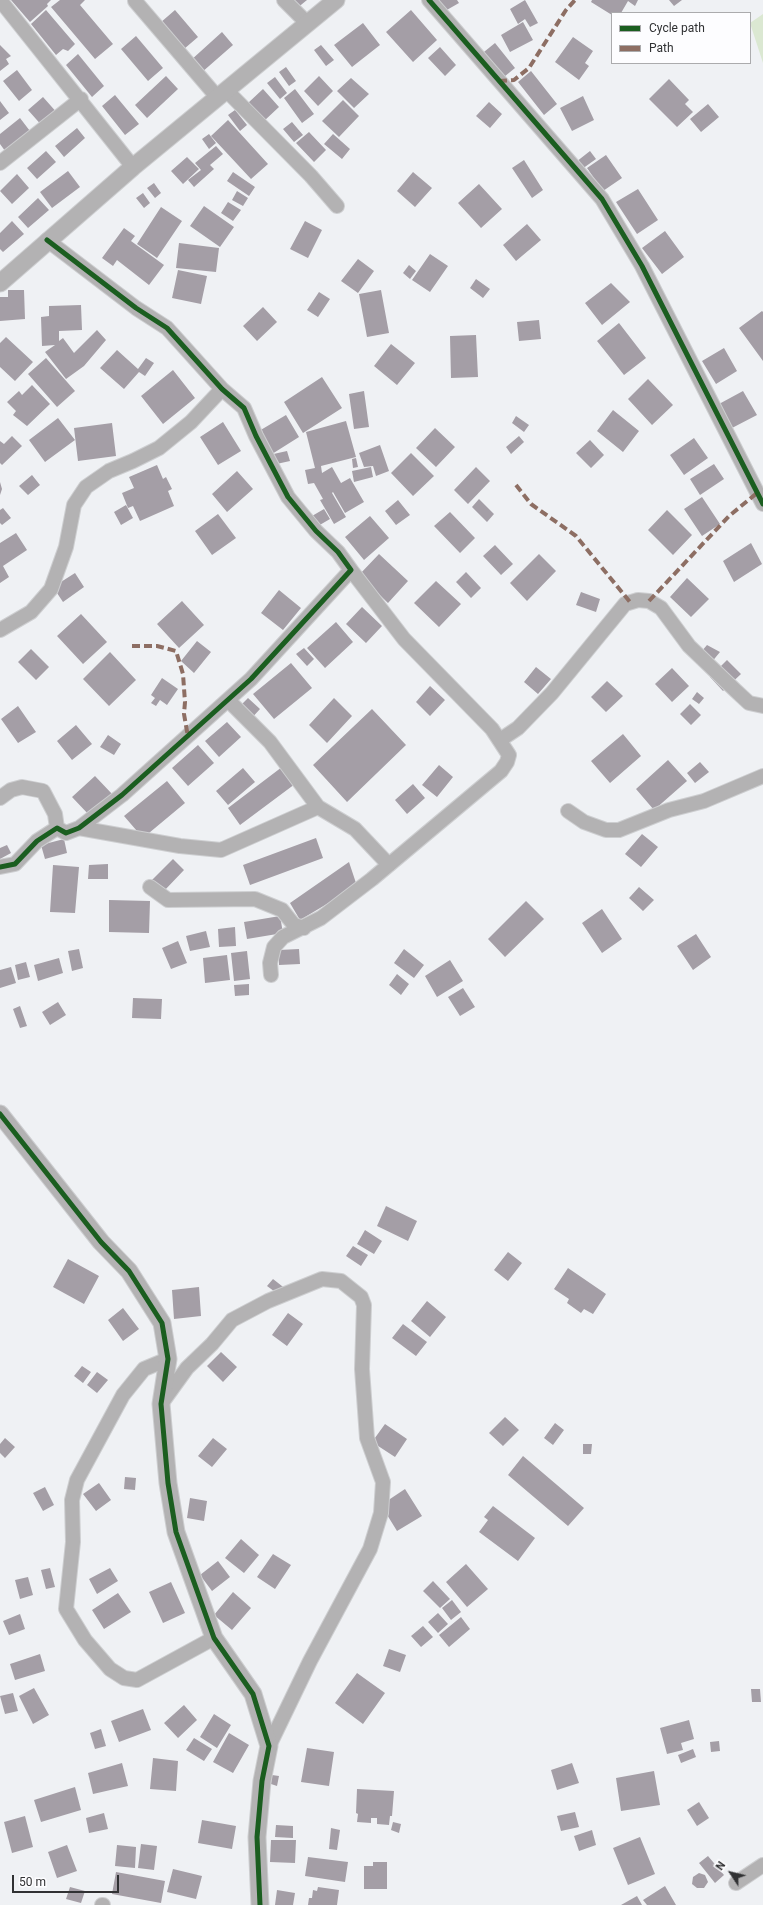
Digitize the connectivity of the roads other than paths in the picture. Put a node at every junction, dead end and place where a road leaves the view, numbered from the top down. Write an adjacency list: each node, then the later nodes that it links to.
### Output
1 (0, 0): 8 (street)
2 (284, 0): 6 (street)
3 (336, 0): 6 (street)
4 (429, 0): 15 (street)
5 (135, 1): 7 (street)
6 (307, 22): 7 (street)
7 (222, 94): 10 (street); 11 (street)
8 (81, 100): 9 (street); 10 (street)
9 (0, 163)
10 (133, 167): 12 (street)
11 (337, 206)
12 (47, 240): 13 (street); 14 (street)
13 (0, 283)
14 (222, 389): 16 (street); 17 (street)
15 (763, 504)
16 (351, 570): 18 (street); 20 (street)
17 (0, 630)
18 (228, 700): 23 (street); 26 (street)
19 (763, 706): 20 (street)
20 (500, 740): 27 (street)
21 (763, 776): 24 (street)
22 (0, 798): 25 (street)
23 (318, 807): 26 (street); 27 (street)
24 (568, 811)
25 (57, 828): 26 (street); 28 (street)
26 (79, 828)
27 (388, 865): 30 (street)
28 (0, 867)
29 (150, 887): 30 (street)
30 (304, 928): 31 (street)
31 (271, 975)
32 (0, 1114): 33 (street)
33 (168, 1359): 34 (street); 35 (street)
34 (161, 1404): 35 (street); 36 (street)
35 (214, 1638): 36 (street)
36 (269, 1746): 39 (street)
37 (763, 1865): 38 (street)
38 (736, 1883)
39 (260, 1905)

